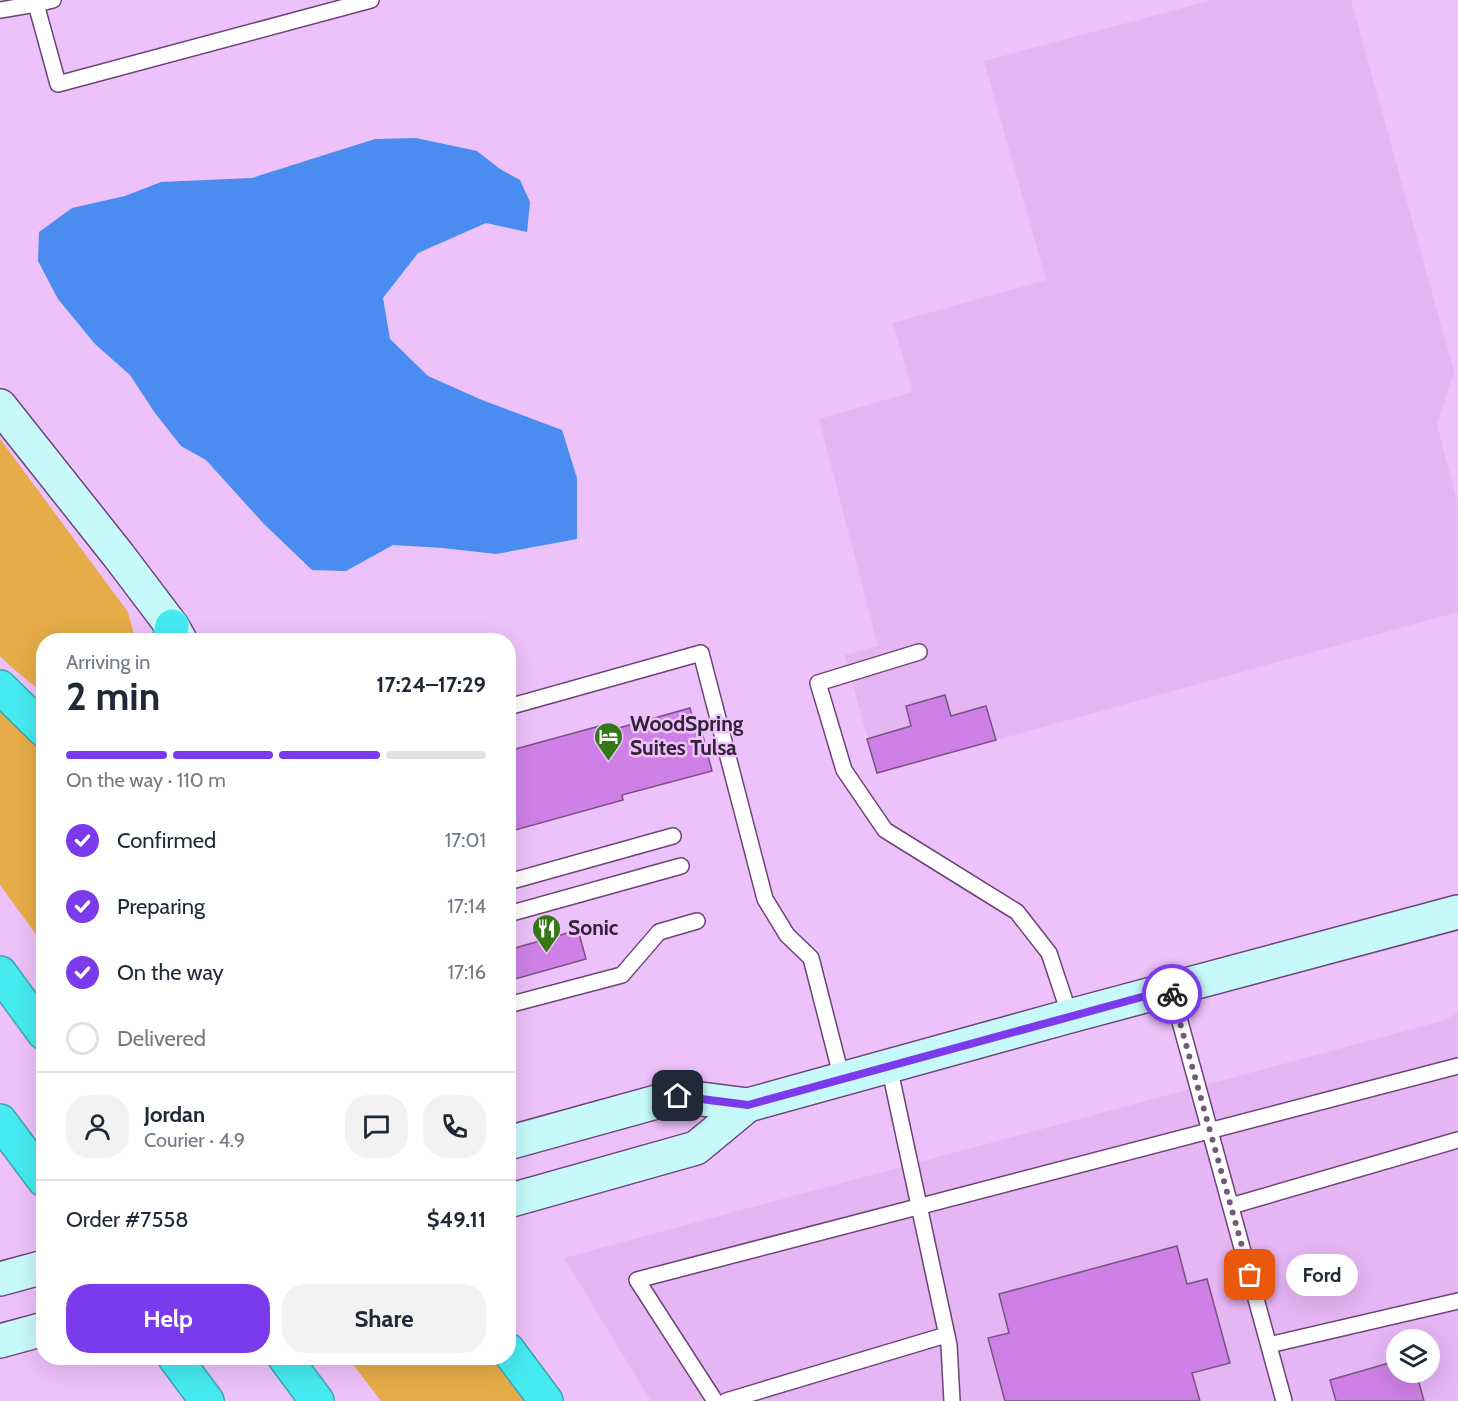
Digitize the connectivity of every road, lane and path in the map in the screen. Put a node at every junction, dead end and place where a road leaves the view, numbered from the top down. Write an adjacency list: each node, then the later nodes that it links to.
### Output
1 (53, 0): 3 (lane)
2 (371, 0): 3 (lane)
3 (36, 4): 4 (lane)
4 (0, 10)
5 (0, 406): 6 (main road)
6 (172, 633)
7 (919, 652): 20 (lane)
8 (0, 687): 10 (highway)
9 (516, 705): 24 (lane)
10 (36, 722)
11 (673, 836): 13 (lane)
12 (681, 866): 14 (lane)
13 (516, 880)
14 (516, 912)
15 (1458, 912): 18 (main road)
16 (697, 921): 19 (lane)
17 (0, 973): 21 (highway)
18 (1171, 989): 20 (main road); 26 (lane)
19 (516, 1003)
20 (1070, 1016): 22 (main road)
21 (36, 1022)
22 (889, 1066): 24 (main road); 32 (lane)
23 (1458, 1066): 26 (lane)
24 (842, 1079): 25 (main road)
25 (748, 1105): 29 (main road); 31 (main road)
26 (1210, 1132): 32 (lane); 33 (lane)
27 (9, 1133): 30 (highway)
28 (1458, 1140): 33 (lane)
29 (516, 1141)
30 (36, 1169)
31 (516, 1199)
32 (919, 1206): 38 (lane); 47 (lane)
33 (1231, 1206): 40 (lane)
34 (36, 1269): 35 (main road)
35 (0, 1278)
36 (1458, 1301): 40 (lane)
37 (36, 1331): 39 (main road)
38 (946, 1335): 48 (lane); 49 (lane)
39 (0, 1341)
40 (1269, 1345): 50 (lane)
41 (516, 1361): 46 (highway)
42 (180, 1365): 45 (highway)
43 (290, 1365): 44 (highway)
44 (313, 1396)
45 (207, 1401)
46 (546, 1401)
47 (715, 1401)
48 (726, 1401)
49 (952, 1401)
50 (1284, 1401)

